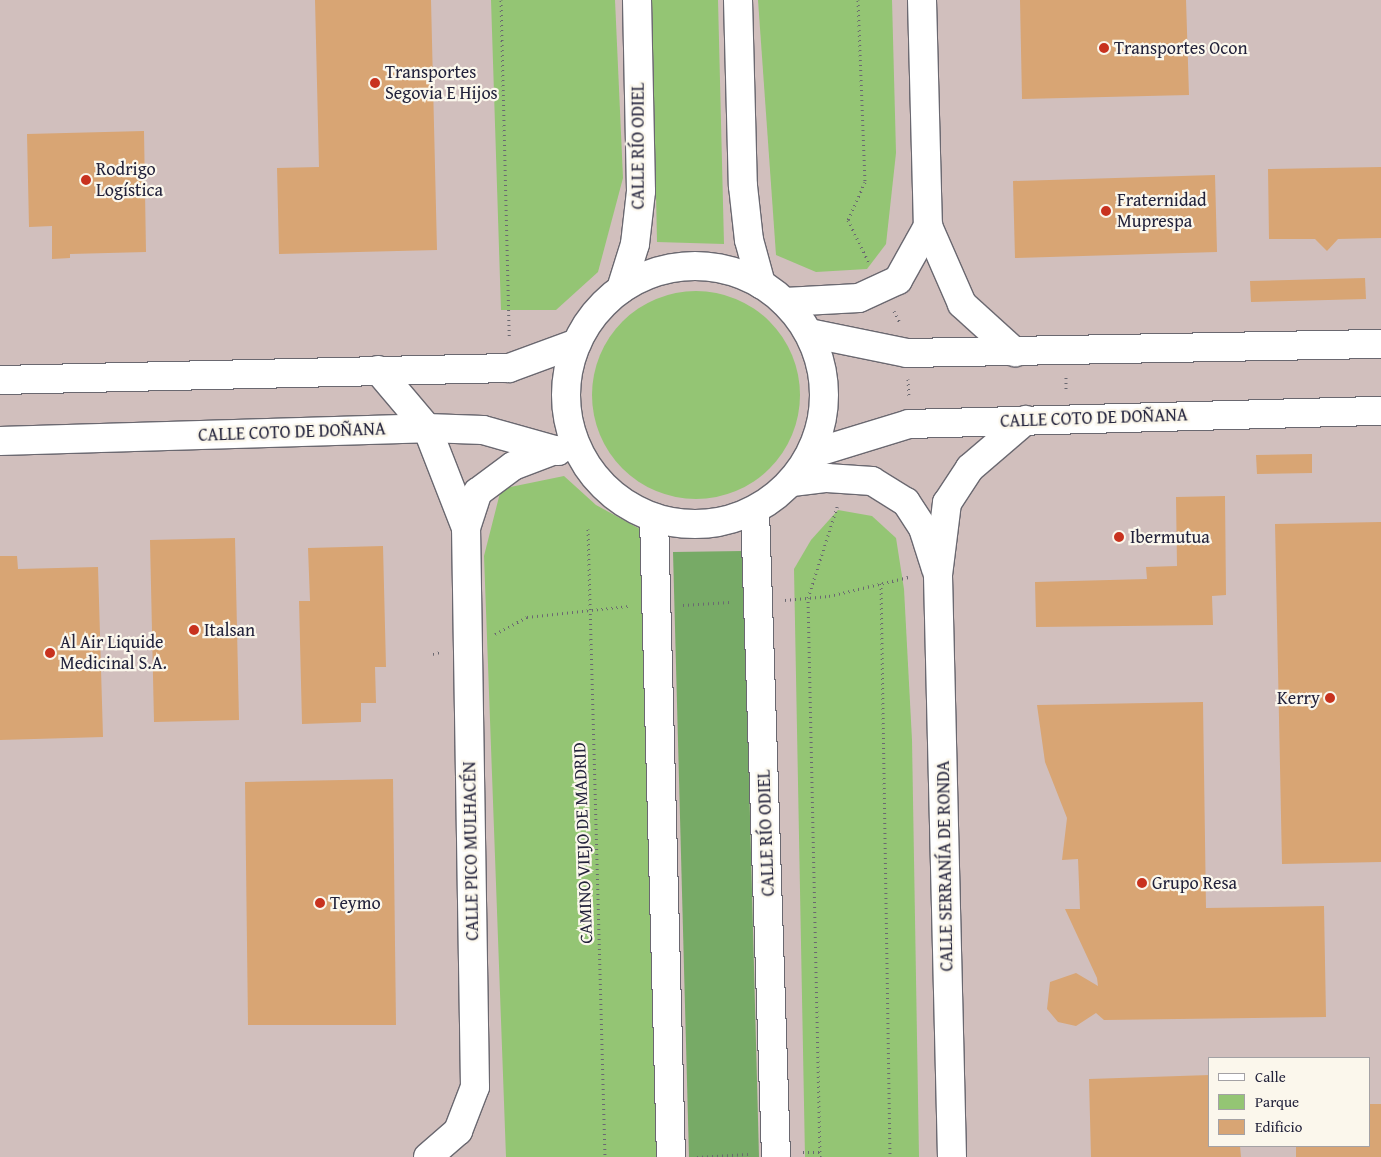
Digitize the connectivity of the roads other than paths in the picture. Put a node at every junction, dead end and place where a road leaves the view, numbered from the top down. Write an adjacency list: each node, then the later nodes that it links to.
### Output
1 (637, 0): 6 (street, CALLE RÍO ODIEL)
2 (738, 0): 5 (street)
3 (922, 0): 4 (street)
4 (928, 226): 7 (street); 11 (street)
5 (761, 284): 6 (street); 7 (street)
6 (621, 289): 9 (street)
7 (785, 302): 8 (street)
8 (810, 333): 11 (street); 19 (street)
9 (577, 343): 12 (street); 20 (street)
10 (1381, 344): 11 (street)
11 (1015, 352)
12 (378, 370): 13 (street); 16 (street, CALLE PICO MULHACÉN)
13 (0, 380)
14 (1381, 411): 15 (street, CALLE COTO DE DOÑANA)
15 (1026, 420): 19 (street, CALLE COTO DE DOÑANA); 25 (street)
16 (427, 428): 17 (street, CALLE COTO DE DOÑANA); 18 (street, CALLE COTO DE DOÑANA); 24 (street, CALLE PICO MULHACÉN)
17 (0, 441)
18 (555, 450): 20 (street, CALLE COTO DE DOÑANA); 24 (street, CALLE PICO MULHACÉN)
19 (811, 454): 21 (street)
20 (581, 456): 23 (street)
21 (792, 482): 22 (street); 25 (street)
22 (755, 510): 23 (street); 26 (street, CALLE RÍO ODIEL)
23 (654, 518): 28 (street)
24 (466, 528): 27 (street, CALLE PICO MULHACÉN)
25 (938, 575): 29 (street, CALLE SERRANÍA DE RONDA)
26 (764, 1156)
27 (428, 1157)
28 (671, 1157)
29 (952, 1157)

